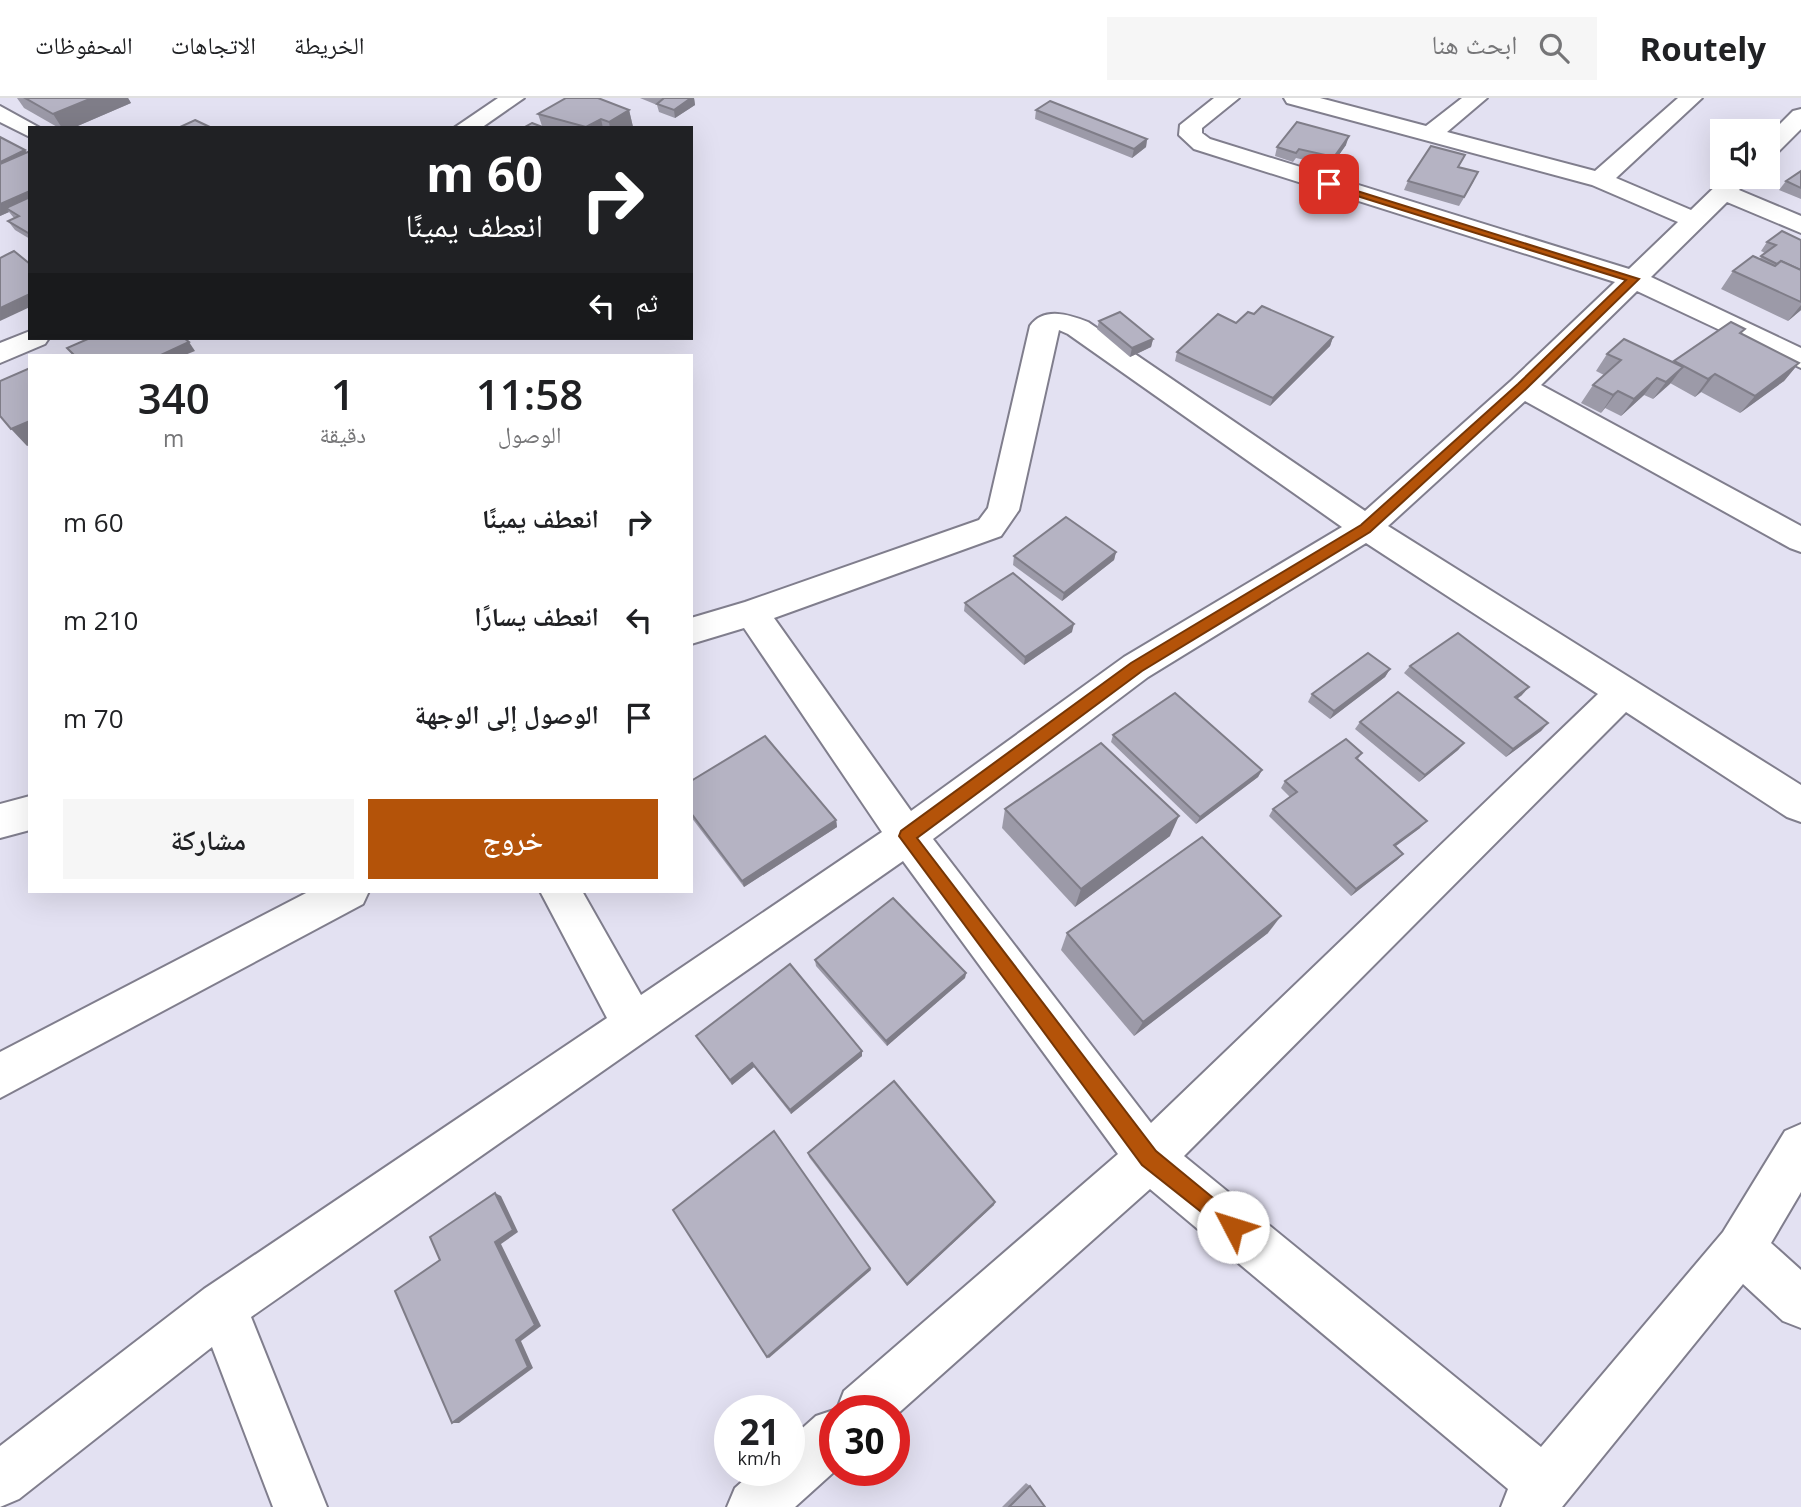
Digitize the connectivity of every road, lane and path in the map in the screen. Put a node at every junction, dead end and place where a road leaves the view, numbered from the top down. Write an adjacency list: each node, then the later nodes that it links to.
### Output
1 (513, 98): 8 (street)
2 (1228, 98): 17 (street)
3 (1295, 98): 10 (street)
4 (1476, 98): 10 (street)
5 (1692, 98): 12 (street)
6 (0, 113): 9 (street)
7 (1801, 117): 11 (street)
8 (468, 126)
9 (28, 129)
10 (1432, 133): 12 (street)
11 (1780, 137)
12 (1600, 180): 15 (street)
13 (1726, 189): 15 (street)
14 (1740, 189): 16 (street)
15 (1694, 220): 17 (street)
16 (1801, 225)
17 (1633, 279): 20 (street); 21 (street)
18 (31, 340): 19 (street)
19 (0, 354)
20 (1801, 359)
21 (1522, 387): 22 (street); 23 (street)
22 (1366, 528): 24 (street); 26 (street); 30 (street)
23 (1801, 540)
24 (752, 613): 25 (street); 30 (street)
25 (693, 630)
26 (1624, 692): 27 (street); 36 (street)
27 (1801, 805)
28 (28, 814): 29 (street)
29 (0, 821)
30 (907, 836): 33 (street); 36 (street)
31 (345, 893): 34 (street)
32 (561, 893): 33 (street)
33 (634, 1025): 39 (street)
34 (0, 1076)
35 (1801, 1147): 37 (street)
36 (1149, 1158): 40 (street); 43 (street)
37 (1740, 1249): 38 (street); 43 (street)
38 (1801, 1303)
39 (222, 1307): 42 (street); 44 (street)
40 (880, 1395)
41 (819, 1449): 45 (street)
42 (0, 1480)
43 (1537, 1496)
44 (300, 1507)
45 (754, 1507)

